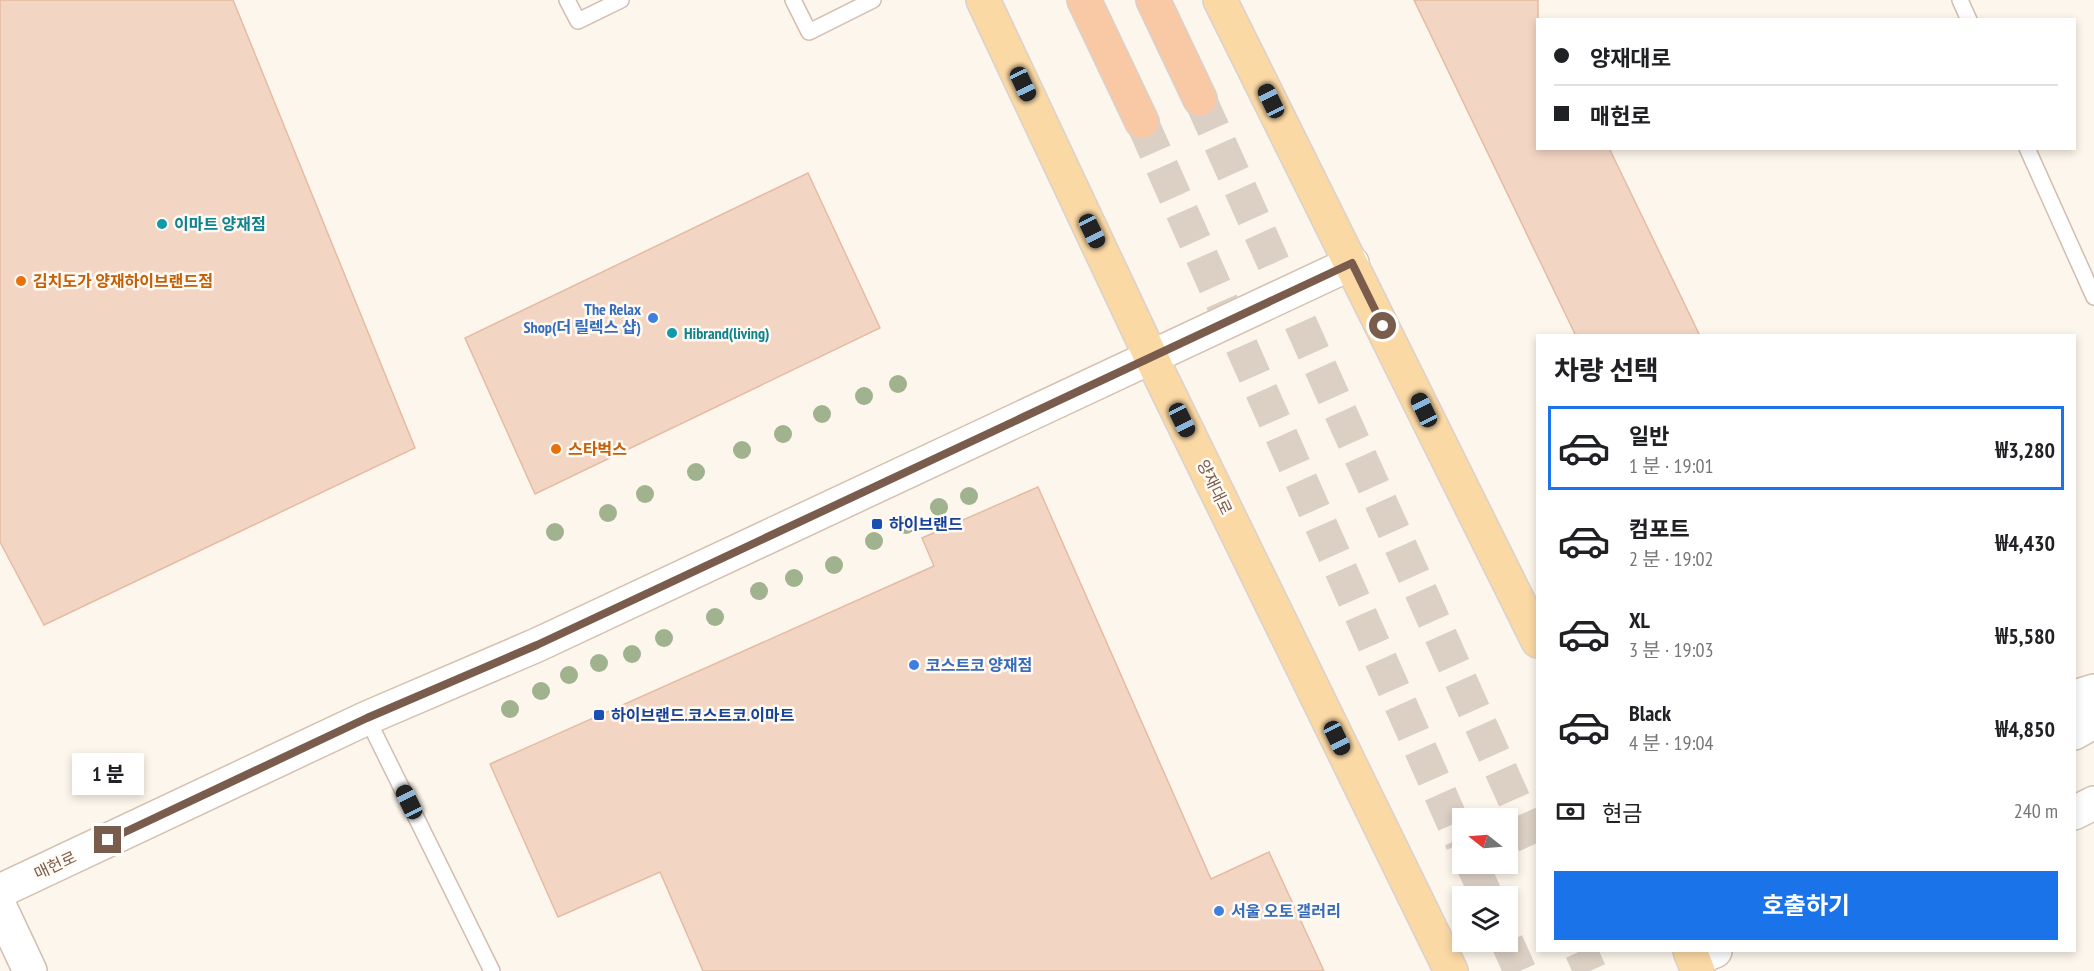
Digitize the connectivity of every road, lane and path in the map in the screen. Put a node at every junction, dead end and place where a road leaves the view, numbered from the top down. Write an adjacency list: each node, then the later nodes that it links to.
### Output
1 (567, 0): 2 (lane)
2 (621, 0)
3 (793, 0): 4 (lane)
4 (873, 0)
5 (983, 0): 16 (main road, 양재대로)
6 (1084, 0): 12 (highway)
7 (1154, 0): 11 (highway)
8 (1220, 0): 14 (main road)
9 (1960, 0): 10 (lane)
10 (1968, 18)
11 (1200, 99)
12 (1142, 122)
13 (2028, 150): 15 (lane)
14 (1352, 263): 16 (main road, 매헌로); 17 (main road)
15 (2094, 297)
16 (1151, 357): 20 (main road, 매헌로); 29 (main road, 양재대로)
17 (1536, 637)
18 (2094, 691): 19 (main road)
19 (2076, 696)
20 (367, 718): 25 (main road, 매헌로); 28 (lane)
21 (2094, 722): 22 (main road)
22 (2076, 732)
23 (2094, 803): 24 (main road)
24 (2076, 812)
25 (0, 891)
26 (0, 907): 27 (main road)
27 (30, 971)
28 (492, 971)
29 (1451, 971)

